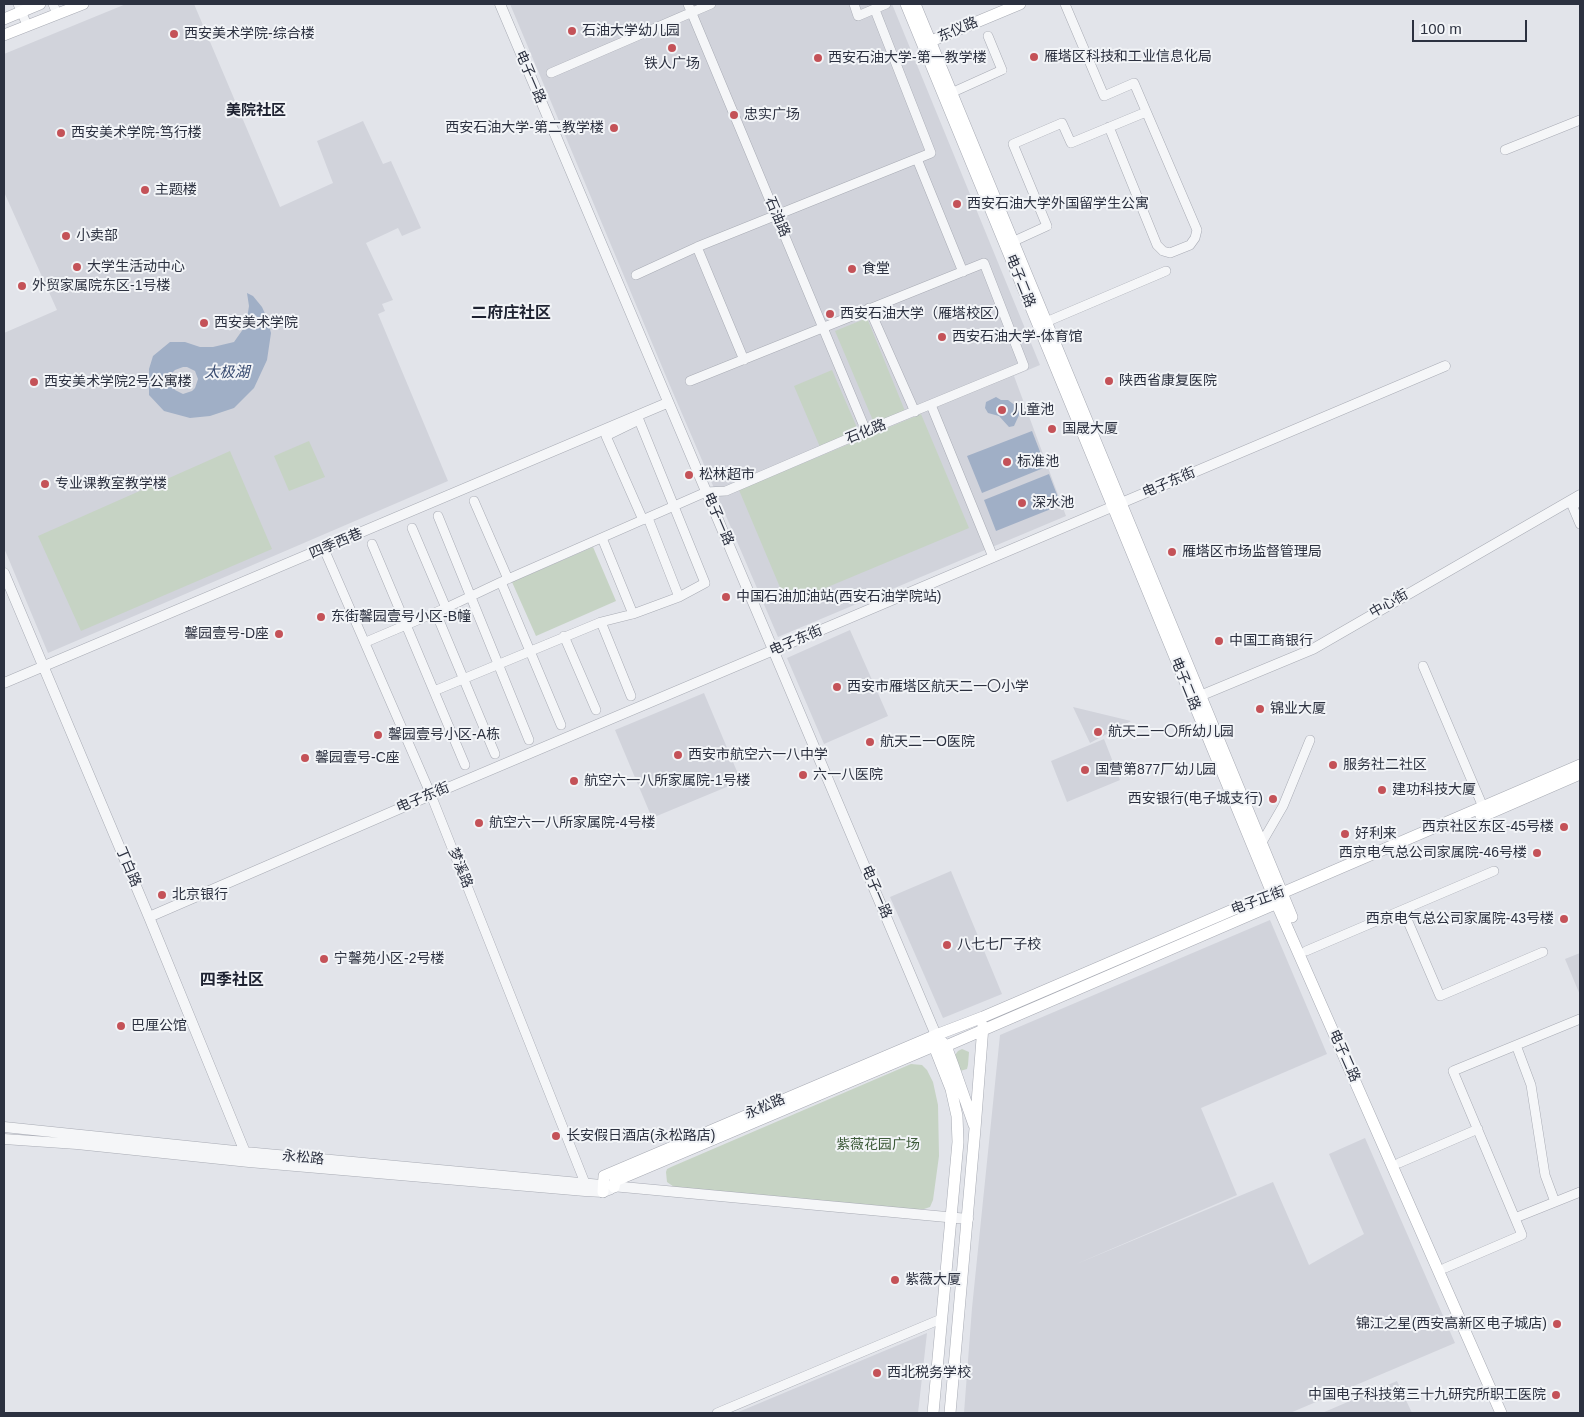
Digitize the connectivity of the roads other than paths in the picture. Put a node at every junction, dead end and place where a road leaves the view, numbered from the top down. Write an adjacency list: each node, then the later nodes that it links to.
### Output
1 (83, 4): 13 (main road)
2 (500, 4): 39 (street, 电子一路)
3 (711, 4): 12 (street)
4 (854, 4): 14 (street)
5 (886, 4): 14 (street)
6 (906, 4): 19 (main road, 电子二路)
7 (915, 4): 19 (main road, 电子二路)
8 (1002, 4): 19 (main road, 东仪路)
9 (1020, 4): 19 (main road, 东仪路)
10 (1065, 4): 22 (street)
11 (30, 6): 15 (main road); 16 (main road); 16 (street)
12 (689, 8): 20 (street); 27 (street, 石油路)
13 (55, 9): 16 (main road)
14 (875, 10): 26 (street)
15 (4, 19)
16 (36, 21): 17 (main road)
17 (4, 35)
18 (988, 36): 21 (street)
19 (925, 40): 21 (main road, 电子二路); 47 (main road, 电子二路)
20 (551, 73)
21 (951, 92): 28 (main road, 电子二路)
22 (1146, 112): 24 (street); 24 (street)
23 (1580, 120): 25 (street)
24 (1108, 127): 28 (street)
25 (1505, 150)
26 (916, 159): 27 (street); 31 (street)
27 (776, 215): 29 (street); 35 (street, 石油路)
28 (1012, 242): 34 (main road, 电子二路)
29 (697, 247): 32 (street); 36 (street)
30 (1166, 271): 34 (street)
31 (963, 272): 33 (street); 40 (street, 石化路)
32 (636, 275)
33 (869, 308): 35 (street); 41 (street)
34 (1046, 322): 47 (main road, 电子二路)
35 (824, 327): 36 (street); 42 (street, 石油路)
36 (744, 360): 38 (street)
37 (1445, 366): 47 (street, 电子东街)
38 (690, 381)
39 (667, 403): 43 (street, 电子一路); 55 (street, 四季西巷)
40 (931, 404): 41 (street, 石化路); 56 (street)
41 (915, 412): 42 (street, 石化路)
42 (866, 431): 43 (street, 石化路)
43 (706, 492): 48 (street, 石化路); 69 (street, 电子一路)
44 (1580, 495): 77 (street, 中心街)
45 (474, 501): 58 (street)
46 (1580, 502): 51 (street)
47 (1117, 506): 56 (street, 电子东街); 77 (main road, 电子二路)
48 (673, 507): 50 (street, 石化路); 50 (street); 60 (street)
49 (438, 516): 59 (street)
50 (645, 519): 53 (street, 石化路); 60 (street)
51 (1580, 524)
52 (412, 528): 61 (street)
53 (602, 538): 58 (street, 石化路); 63 (street)
54 (372, 544): 65 (street)
55 (324, 549): 67 (street, 梦溪路); 72 (street, 四季西巷)
56 (993, 557): 69 (street, 电子东街)
57 (4, 573): 72 (street, 丁白路)
58 (505, 581): 59 (street, 石化路); 68 (street)
59 (470, 596): 61 (street, 石化路); 70 (street)
60 (679, 598): 63 (street)
61 (446, 608): 62 (street, 石化路)
62 (436, 613): 65 (street, 石化路); 73 (street)
63 (633, 614): 64 (street)
64 (600, 622): 66 (street); 76 (street)
65 (406, 625): 67 (street, 石化路); 75 (street)
66 (564, 636): 68 (street); 78 (street)
67 (366, 642): 86 (street, 梦溪路)
68 (531, 650): 70 (street); 79 (street)
69 (774, 650): 86 (street, 电子东街); 98 (street, 电子一路)
70 (498, 664): 73 (street); 80 (street)
71 (1423, 666): 87 (street)
72 (44, 667): 74 (street, 四季西巷); 92 (street, 丁白路)
73 (463, 678): 75 (street); 82 (street)
74 (4, 683)
75 (434, 691): 83 (street)
76 (631, 696)
77 (1196, 697): 88 (main road, 电子二路); 90 (main road, 电子二路)
78 (596, 710)
79 (561, 725)
80 (529, 740)
81 (1310, 740): 88 (street)
82 (495, 754)
83 (465, 765)
84 (1580, 766): 87 (main road, 电子正街)
85 (1580, 774): 90 (main road, 电子正街)
86 (431, 795): 92 (street, 电子东街); 106 (street, 梦溪路)
87 (1483, 807): 90 (main road, 电子正街)
88 (1261, 844): 90 (main road, 电子二路)
89 (1494, 872): 91 (street)
90 (1279, 897): 93 (main road, 电子二路); 95 (main road, 电子正街); 97 (main road, 电子正街); 118 (main road, 电子二路)
91 (1403, 910): 93 (street); 94 (street)
92 (149, 917): 104 (street, 丁白路)
93 (1306, 950): 105 (main road, 电子二路)
94 (1543, 952)
95 (983, 1017): 97 (main road, 电子一路); 98 (main road, 电子正街)
96 (1580, 1019): 99 (street)
97 (982, 1031): 98 (main road, 电子正街); 101 (main road, 电子一路)
98 (938, 1043): 101 (main road, 电子一路); 107 (main road, 永松路); 110 (main road, 电子一路)
99 (1516, 1045): 102 (street); 109 (street)
100 (4, 1127): 104 (street, 永松路)
101 (976, 1129): 112 (main road, 电子一路)
102 (1478, 1129): 105 (street); 111 (street)
103 (4, 1139): 104 (street, 永松路)
104 (247, 1157): 106 (street, 永松路)
105 (1399, 1163): 113 (main road, 电子二路)
106 (585, 1187): 107 (street, 永松路)
107 (607, 1188): 110 (street)
108 (1580, 1192): 109 (street)
109 (1555, 1202): 111 (street)
110 (951, 1218): 112 (street); 114 (main road, 电子一路)
111 (1515, 1218): 113 (street)
112 (968, 1219): 117 (main road, 电子一路)
113 (1445, 1268): 119 (main road, 电子二路)
114 (941, 1319): 115 (street); 116 (main road, 电子一路)
115 (717, 1413)
116 (932, 1413)
117 (950, 1413)
118 (1501, 1413)
119 (1509, 1413)

